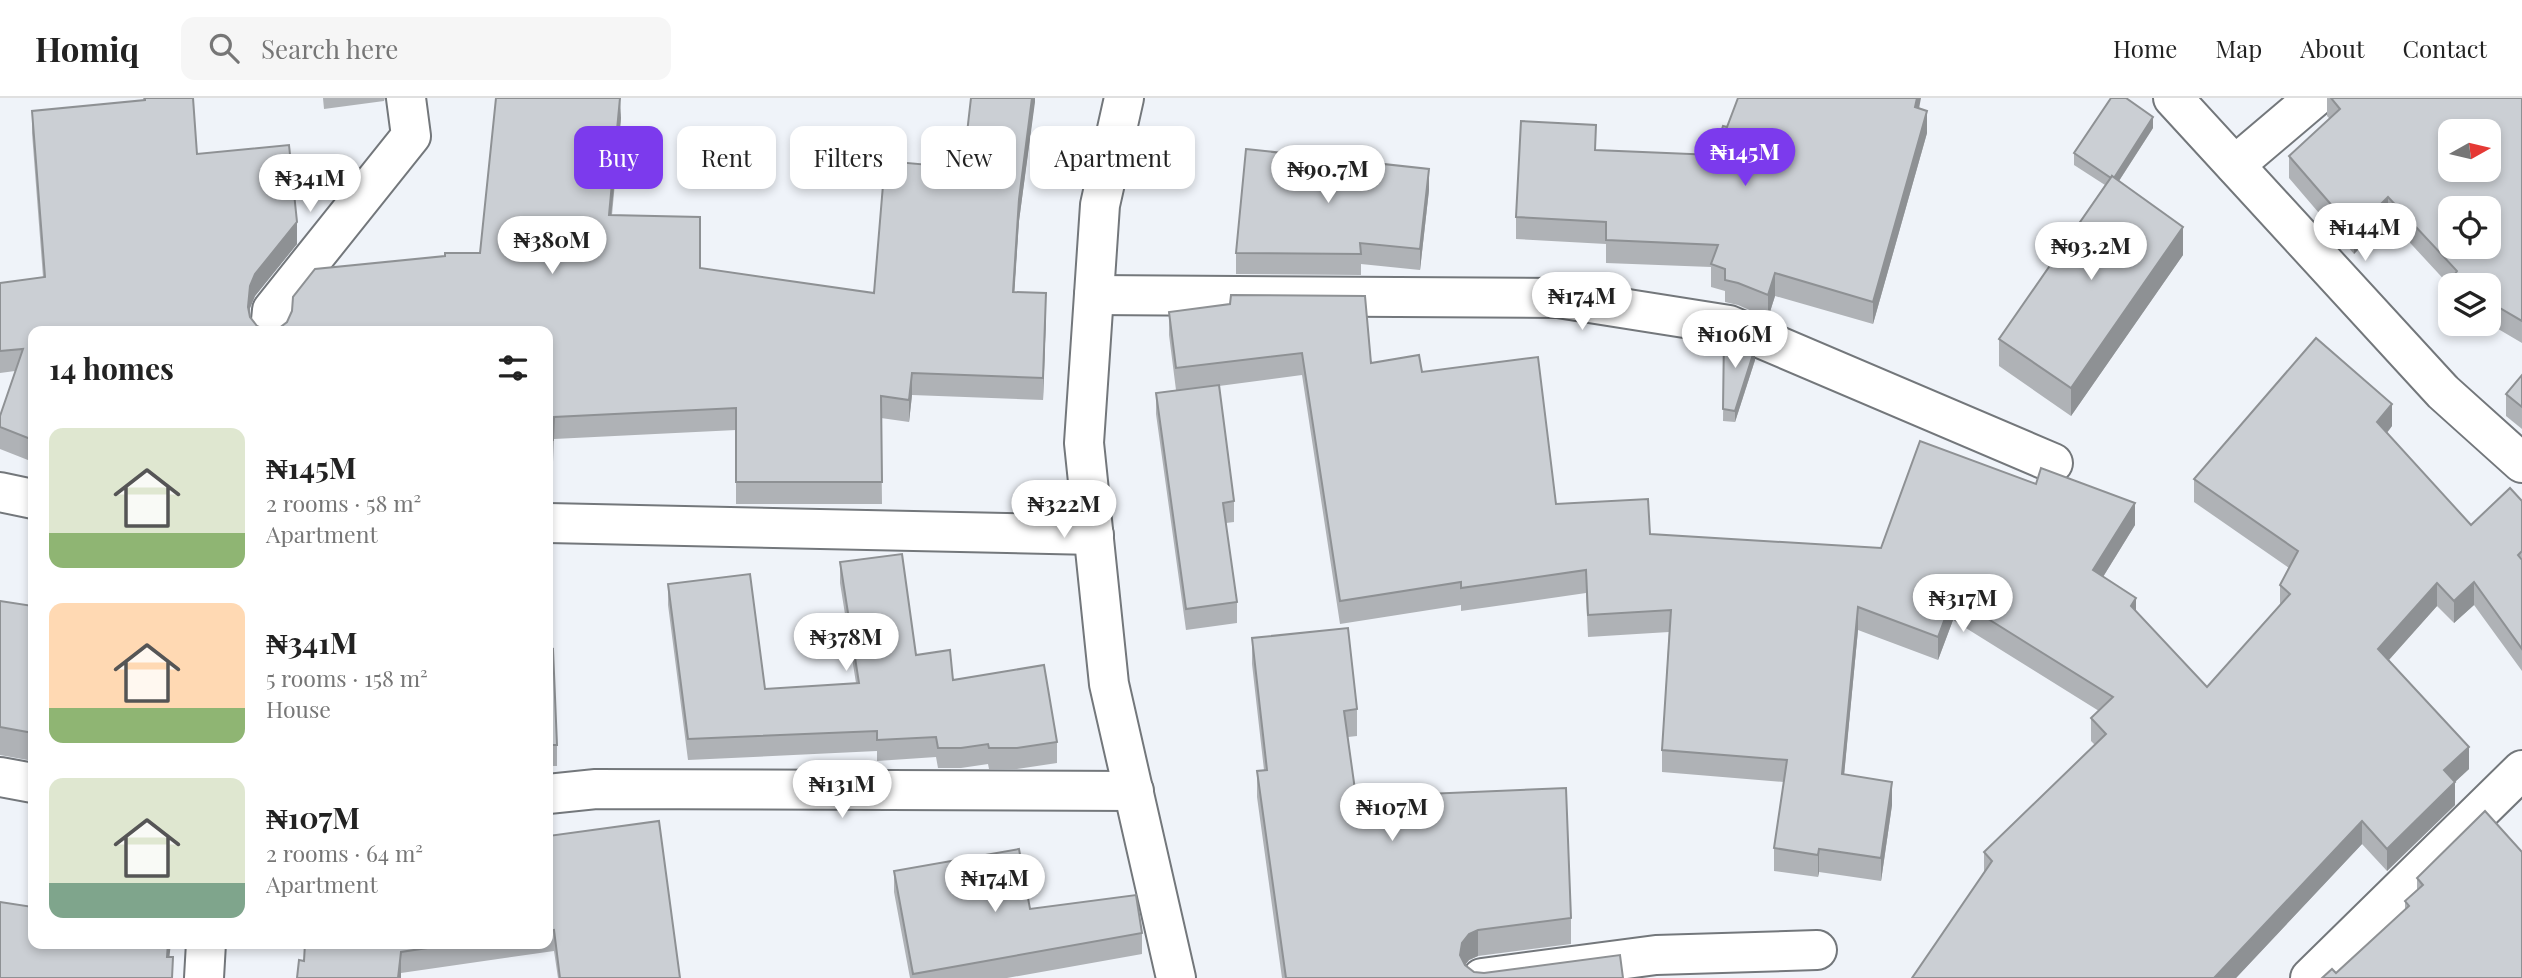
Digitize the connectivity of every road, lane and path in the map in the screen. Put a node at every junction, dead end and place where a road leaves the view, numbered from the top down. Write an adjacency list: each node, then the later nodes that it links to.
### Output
1 (406, 98): 7 (street)
2 (1124, 98): 6 (street)
3 (2173, 98): 5 (street)
4 (2314, 98): 5 (street)
5 (2235, 165): 9 (street)
6 (1094, 295): 8 (street); 13 (street)
7 (270, 326)
8 (2053, 463)
9 (2522, 463)
10 (0, 492): 11 (street)
11 (28, 498)
12 (553, 523): 13 (street)
13 (1094, 535): 17 (street)
14 (2522, 770): 24 (street)
15 (0, 777): 16 (street)
16 (28, 782)
17 (1135, 791): 18 (street); 22 (street)
18 (553, 793)
19 (206, 949): 21 (street)
20 (1817, 950): 23 (street)
21 (204, 978)
22 (1176, 978)
23 (1482, 978)
24 (2310, 978)

